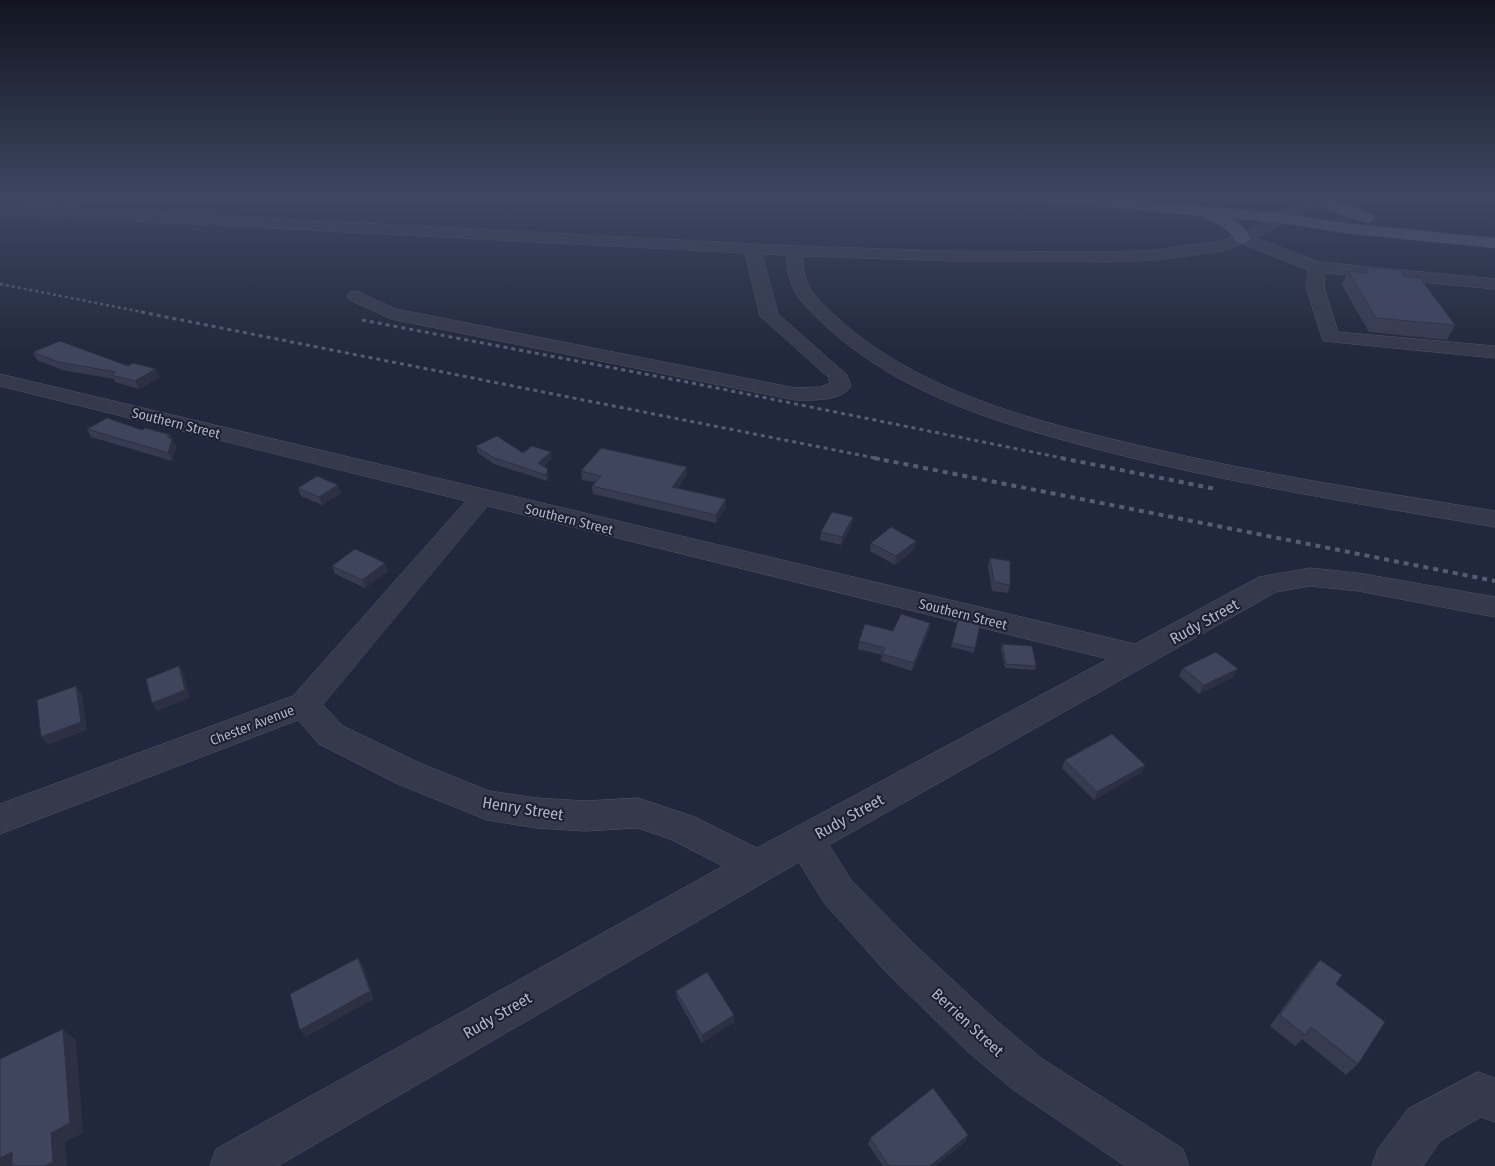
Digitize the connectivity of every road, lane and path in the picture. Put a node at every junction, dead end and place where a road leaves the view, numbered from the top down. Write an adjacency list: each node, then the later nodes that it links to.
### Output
1 (753, 251): 8 (street)
2 (795, 251): 12 (street)
3 (808, 251): 4 (street)
4 (1183, 251)
5 (1274, 251): 6 (street)
6 (1317, 267): 7 (street); 9 (street)
7 (1495, 284)
8 (356, 296)
9 (1495, 352)
10 (0, 380): 11 (street, Southern Street)
11 (482, 498): 14 (street, Southern Street); 15 (street, Chester Avenue)
12 (1495, 518)
13 (1495, 607): 14 (street, Rudy Street)
14 (1138, 656): 17 (street, Rudy Street)
15 (304, 705): 16 (street, Chester Avenue); 18 (street, Henry Street)
16 (0, 819)
17 (806, 840): 18 (street, Rudy Street); 21 (street, Berrien Street)
18 (758, 866): 20 (street, Rudy Street)
19 (1495, 1100): 22 (street)
20 (240, 1164)
21 (1166, 1166)
22 (1395, 1166)

